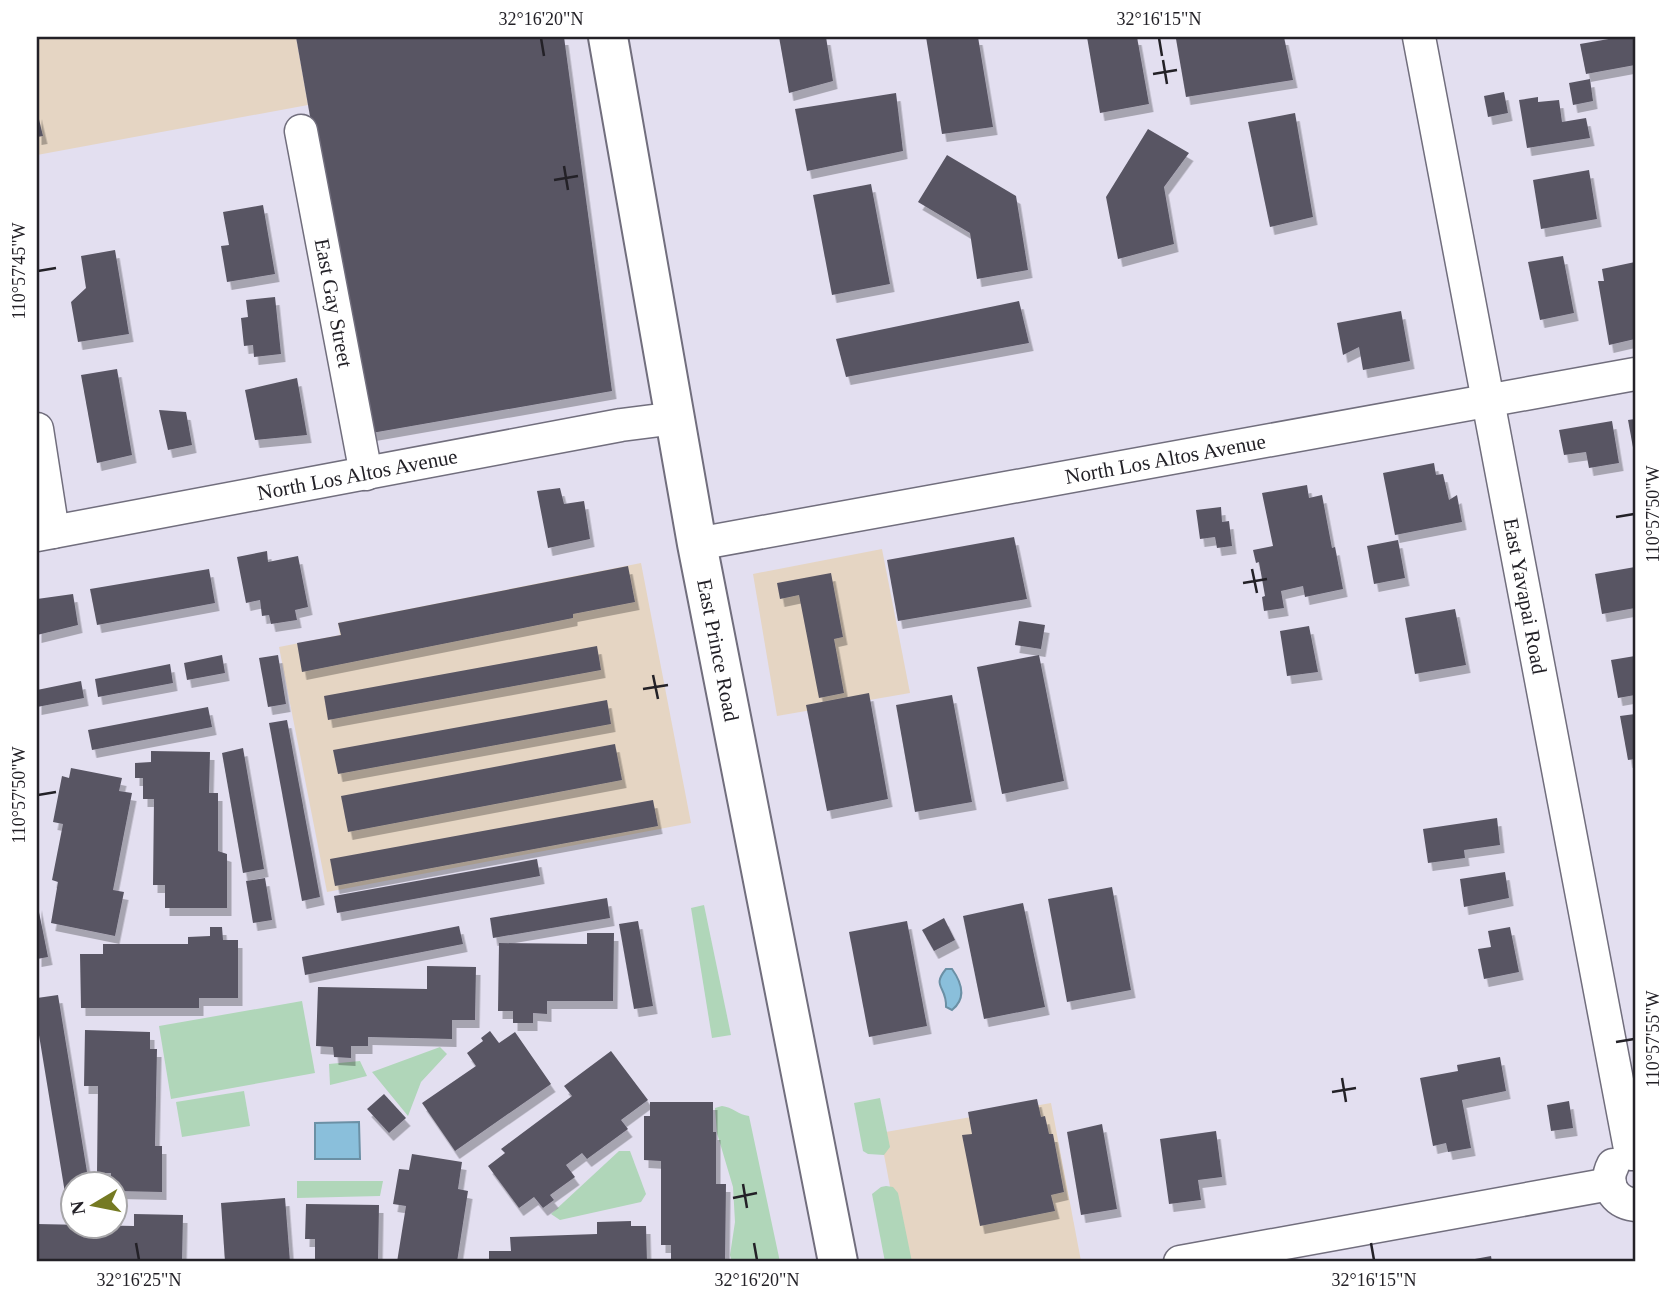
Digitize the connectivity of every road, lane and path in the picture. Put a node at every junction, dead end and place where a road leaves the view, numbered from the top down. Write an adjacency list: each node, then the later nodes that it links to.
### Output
1 (608, 37): 6 (main road, East Prince Road)
2 (1419, 37): 5 (street, East Yavapai Road)
3 (301, 131): 8 (street, East Gay Street)
4 (1635, 374): 5 (street, North Los Altos Avenue)
5 (1490, 402): 10 (street, North Los Altos Avenue); 11 (street, East Yavapai Road)
6 (676, 418): 8 (street, North Los Altos Avenue); 10 (main road, East Prince Road)
7 (37, 429): 9 (street)
8 (366, 474): 9 (street, North Los Altos Avenue)
9 (45, 533)
10 (697, 544): 14 (main road, East Prince Road)
11 (1633, 1154): 12 (street)
12 (1610, 1184): 13 (street); 15 (street)
13 (1635, 1205)
14 (838, 1262)
15 (1180, 1262)

